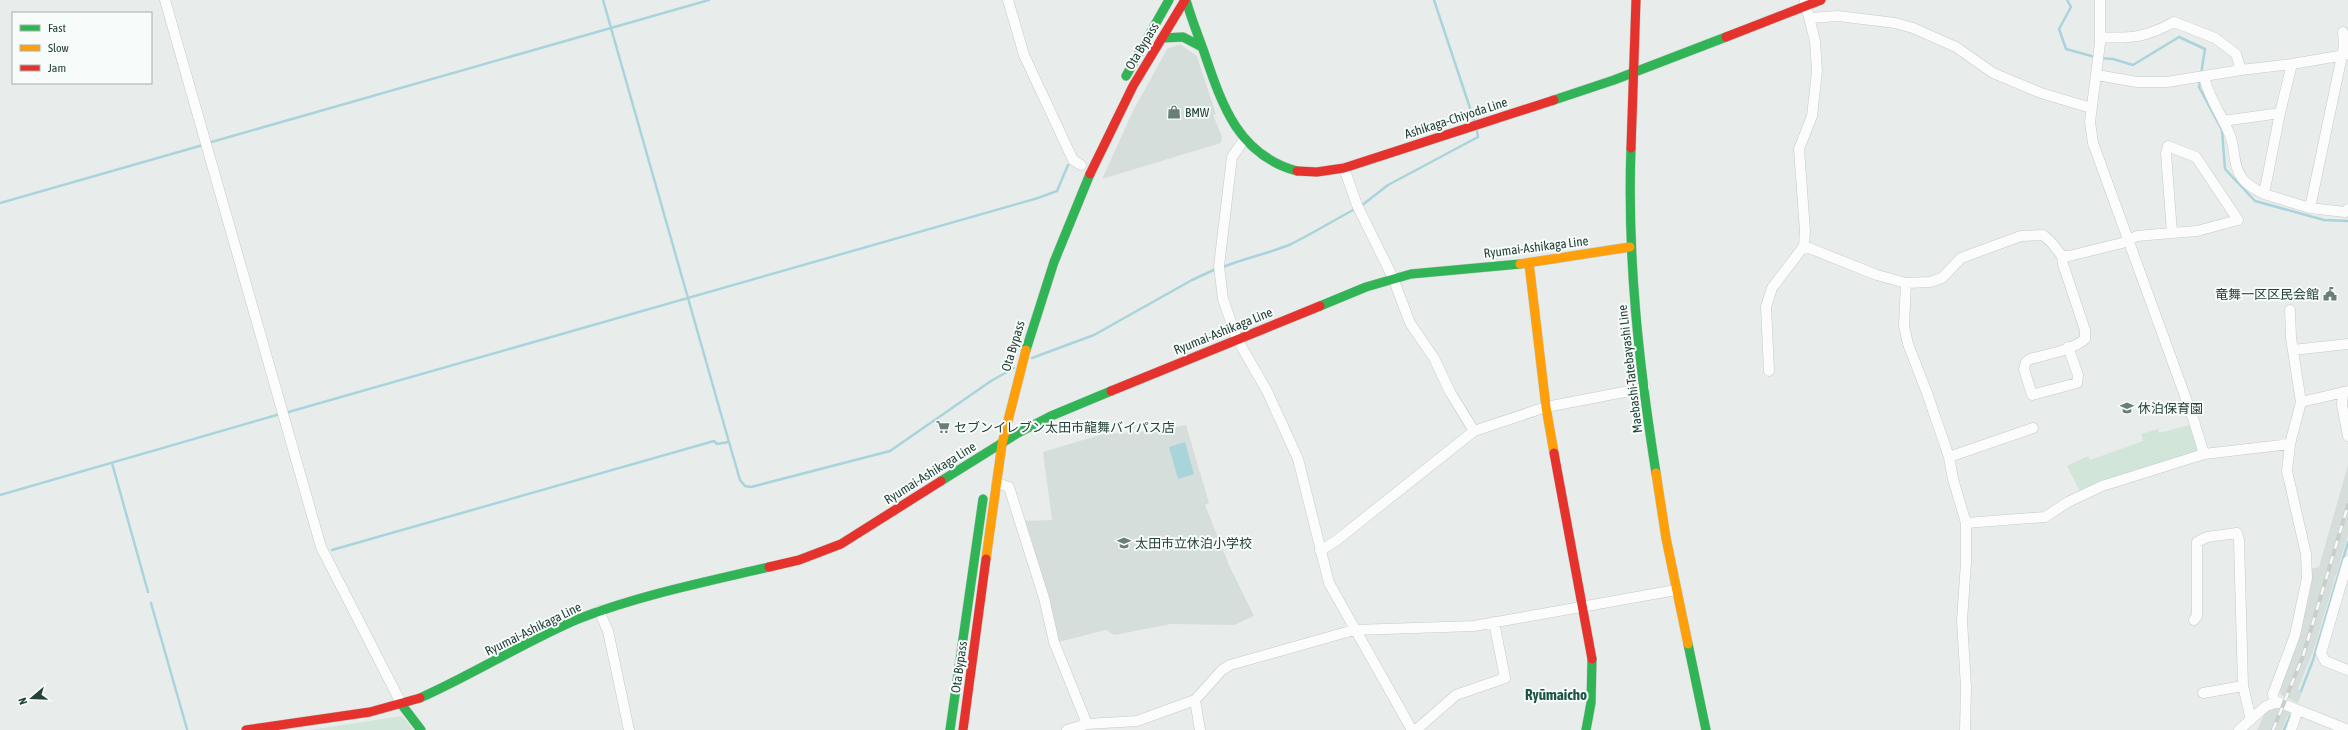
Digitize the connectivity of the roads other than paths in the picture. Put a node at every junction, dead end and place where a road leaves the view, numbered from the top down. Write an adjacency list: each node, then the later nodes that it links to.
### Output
1 (165, 0): 74 (street)
2 (1008, 0): 25 (street)
3 (1169, 0): 20 (main road, Ota Bypass)
4 (1185, 0): 12 (main road, Ota Bypass); 13 (main road, Ashikaga-Chiyoda Line)
5 (1636, 0): 17 (main road, Maebashi-Tatebayashi Line)
6 (1821, 0): 8 (main road, Ashikaga-Chiyoda Line)
7 (2100, 0): 11 (street)
8 (1806, 2): 9 (street); 17 (main road, Ashikaga-Chiyoda Line)
9 (1810, 18): 21 (street); 32 (street)
10 (2343, 32): 14 (street)
11 (2100, 36): 16 (street); 18 (street)
12 (1162, 38): 13 (main road); 52 (main road, Ota Bypass)
13 (1202, 47): 24 (main road, Ashikaga-Chiyoda Line)
14 (2344, 56): 15 (street); 28 (street)
15 (2292, 64): 16 (street); 22 (street)
16 (2242, 70): 19 (street)
17 (1633, 72): 26 (main road, Ashikaga-Chiyoda Line); 33 (main road, Maebashi-Tatebayashi Line)
18 (2097, 75): 19 (street); 21 (street)
19 (2204, 77): 23 (street)
20 (1122, 84)
21 (2091, 108): 31 (street)
22 (2280, 113): 23 (street); 27 (street)
23 (2223, 122): 27 (street)
24 (1244, 140): 26 (main road, Ashikaga-Chiyoda Line); 39 (street)
25 (1081, 165)
26 (1344, 168): 36 (street)
27 (2264, 194): 28 (street)
28 (2310, 208): 29 (street)
29 (2348, 209)
30 (2172, 233): 30 (street); 31 (street)
31 (2128, 239): 34 (street); 55 (street)
32 (1804, 246): 37 (street); 43 (street)
33 (1630, 248): 35 (main road, Ryumai-Ashikaga Line); 44 (main road, Maebashi-Tatebayashi Line)
34 (2062, 256): 37 (street); 41 (street)
35 (1529, 263): 36 (main road, Ryumai-Ashikaga Line); 47 (main road)
36 (1393, 278): 39 (main road, Ryumai-Ashikaga Line); 49 (street)
37 (1906, 283): 56 (street)
38 (2290, 310): 42 (street)
39 (1237, 339): 52 (main road, Ryumai-Ashikaga Line); 61 (street)
40 (2348, 344): 42 (street)
41 (2068, 347): 41 (street)
42 (2293, 350): 46 (street)
43 (1769, 371)
44 (1645, 388): 47 (street); 63 (main road, Maebashi-Tatebayashi Line)
45 (2346, 391): 46 (street); 50 (street)
46 (2301, 402): 53 (street)
47 (1546, 407): 49 (street); 64 (main road)
48 (2033, 428): 56 (street)
49 (1474, 431): 61 (street)
50 (2348, 436)
51 (992, 437): 54 (main road)
52 (1002, 444): 54 (main road, Ryumai-Ashikaga Line); 58 (main road, Ota Bypass)
53 (2290, 444): 55 (street); 73 (street)
54 (991, 452): 57 (main road); 65 (main road, Ryumai-Ashikaga Line)
55 (2204, 454): 60 (street)
56 (1949, 458): 60 (street)
57 (988, 465)
58 (997, 483): 77 (street); 82 (main road, Ota Bypass)
59 (985, 487): 81 (main road, Ota Bypass)
60 (1966, 523): 89 (street)
61 (1320, 551): 68 (street)
62 (2348, 561): 69 (street)
63 (1676, 590): 64 (street); 88 (main road, Maebashi-Tatebayashi Line)
64 (1582, 606): 67 (street); 87 (main road)
65 (599, 611): 74 (main road, Ryumai-Ashikaga Line); 80 (street)
66 (2194, 620): 70 (street)
67 (1494, 622): 68 (street); 86 (street)
68 (1354, 630): 72 (street); 85 (street)
69 (2348, 670)
70 (2243, 686): 71 (street); 76 (street)
71 (2203, 692)
72 (1195, 700): 77 (street); 84 (street)
73 (2274, 702): 75 (street); 76 (street)
74 (402, 705): 78 (main road, Ryumai-Ashikaga Line); 79 (main road)
75 (2298, 710): 91 (street); 92 (street)
76 (2251, 720): 90 (street)
77 (1087, 724): 83 (street)
78 (246, 730)
79 (421, 730)
80 (629, 730)
81 (950, 730)
82 (963, 730)
83 (1067, 730)
84 (1200, 730)
85 (1412, 730)
86 (1416, 730)
87 (1586, 730)
88 (1706, 730)
89 (1965, 730)
90 (2239, 730)
91 (2291, 730)
92 (2348, 730)

